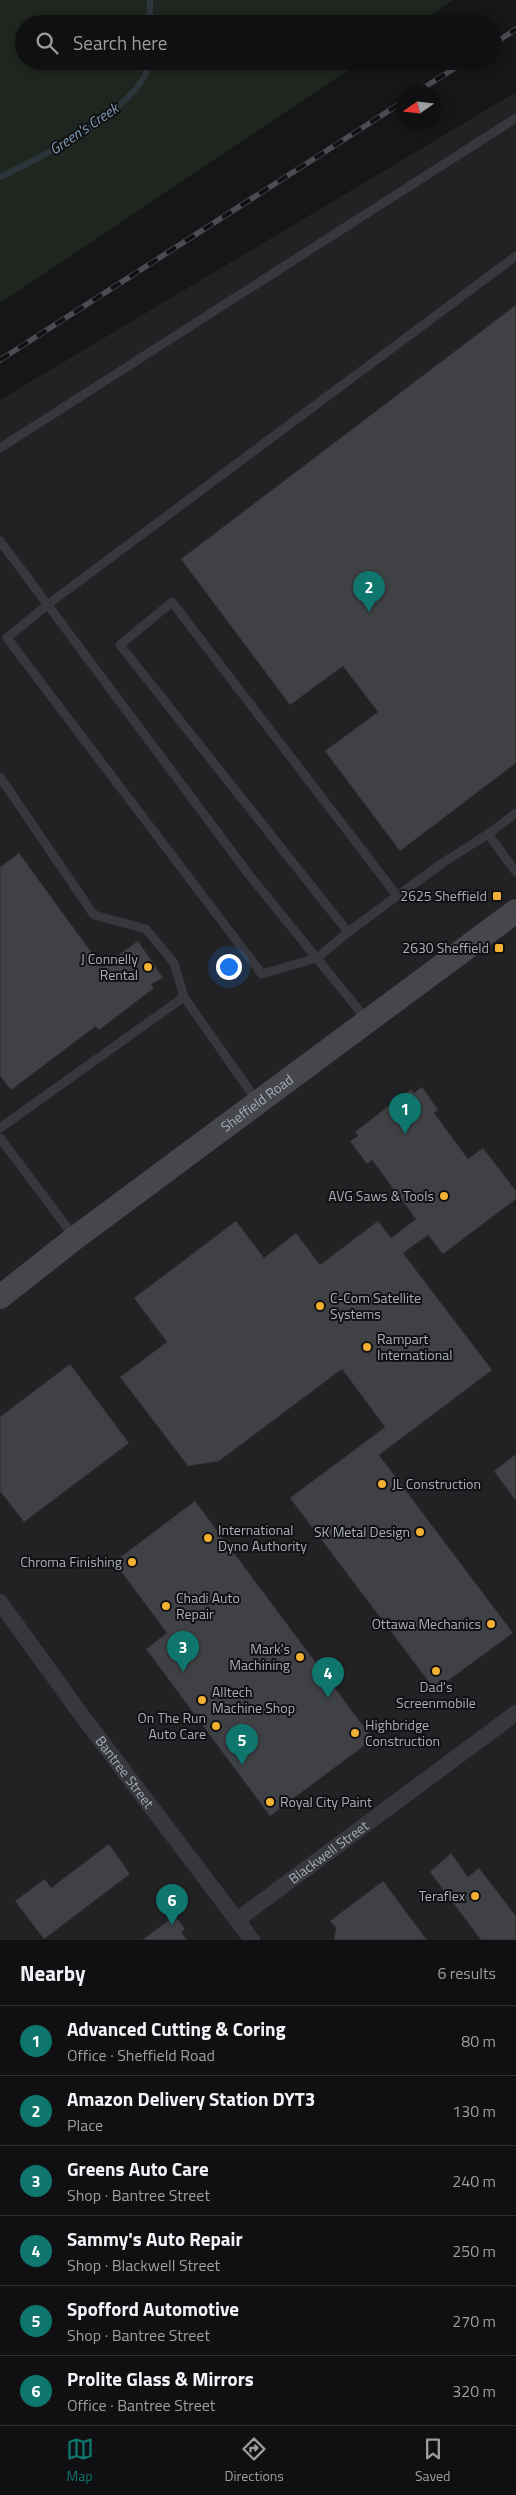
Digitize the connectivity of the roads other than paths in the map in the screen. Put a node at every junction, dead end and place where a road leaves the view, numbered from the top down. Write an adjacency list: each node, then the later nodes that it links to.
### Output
1 (516, 118): 3 (lane)
2 (516, 256): 5 (lane)
3 (0, 448)
4 (0, 541): 5 (lane)
5 (47, 605): 13 (lane); 13 (lane)
6 (0, 777): 14 (lane)
7 (516, 814): 8 (lane)
8 (488, 834): 9 (lane); 10 (lane)
9 (516, 872)
10 (398, 897): 12 (lane); 12 (lane)
11 (516, 911): 15 (street, Sheffield Road)
12 (348, 932): 13 (lane)
13 (317, 958): 15 (lane)
14 (184, 997): 16 (lane); 17 (lane)
15 (367, 1020): 16 (street, Sheffield Road)
16 (258, 1103): 19 (street, Sheffield Road)
17 (0, 1128)
18 (0, 1138): 19 (lane)
19 (75, 1238): 20 (street, Sheffield Road)
20 (3, 1289)
21 (0, 1602): 23 (street, Bantree Street)
22 (516, 1713): 23 (street, Blackwell Street)
23 (237, 1920): 24 (street, Bantree Street)
24 (252, 1940)

